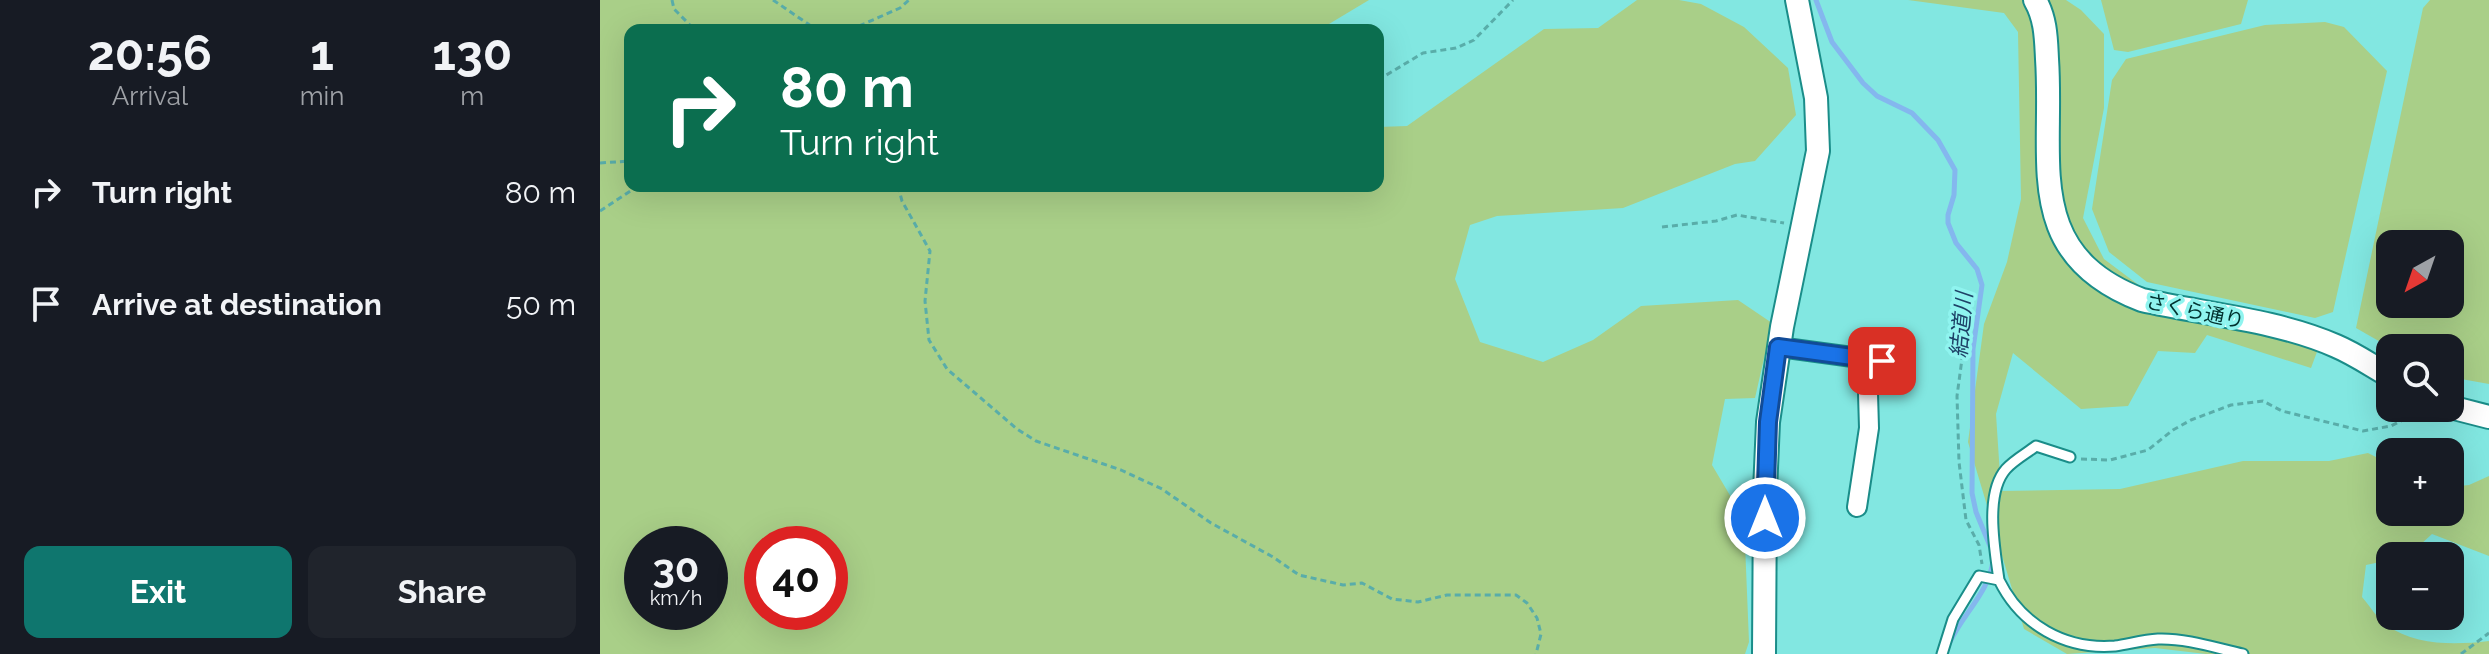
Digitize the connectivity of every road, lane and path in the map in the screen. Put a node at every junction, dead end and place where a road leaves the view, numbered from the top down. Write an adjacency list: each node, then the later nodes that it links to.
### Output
1 (672, 0): 7 (path)
2 (773, 0): 8 (path)
3 (909, 0): 9 (path)
4 (1513, 0): 10 (path)
5 (1797, 0): 17 (street)
6 (2035, 0): 20 (street, さくら通り)
7 (689, 24)
8 (808, 24)
9 (864, 24)
10 (1384, 76)
11 (624, 161): 12 (path)
12 (600, 163)
13 (629, 192): 15 (path)
14 (900, 192): 29 (path)
15 (600, 211)
16 (1662, 227): 17 (path)
17 (1804, 227): 19 (street)
18 (1964, 344): 26 (path)
19 (1778, 347): 25 (street); 30 (street)
20 (2376, 368)
21 (2464, 411): 22 (street)
22 (2489, 417)
23 (2399, 422): 24 (path)
24 (2070, 457): 27 (lane)
25 (1857, 507)
26 (1981, 576): 27 (lane); 31 (lane)
27 (1997, 580): 32 (lane)
28 (2489, 633): 33 (path)
29 (1536, 654)
30 (1764, 654)
31 (1942, 654)
32 (2243, 654)
33 (2461, 654)

